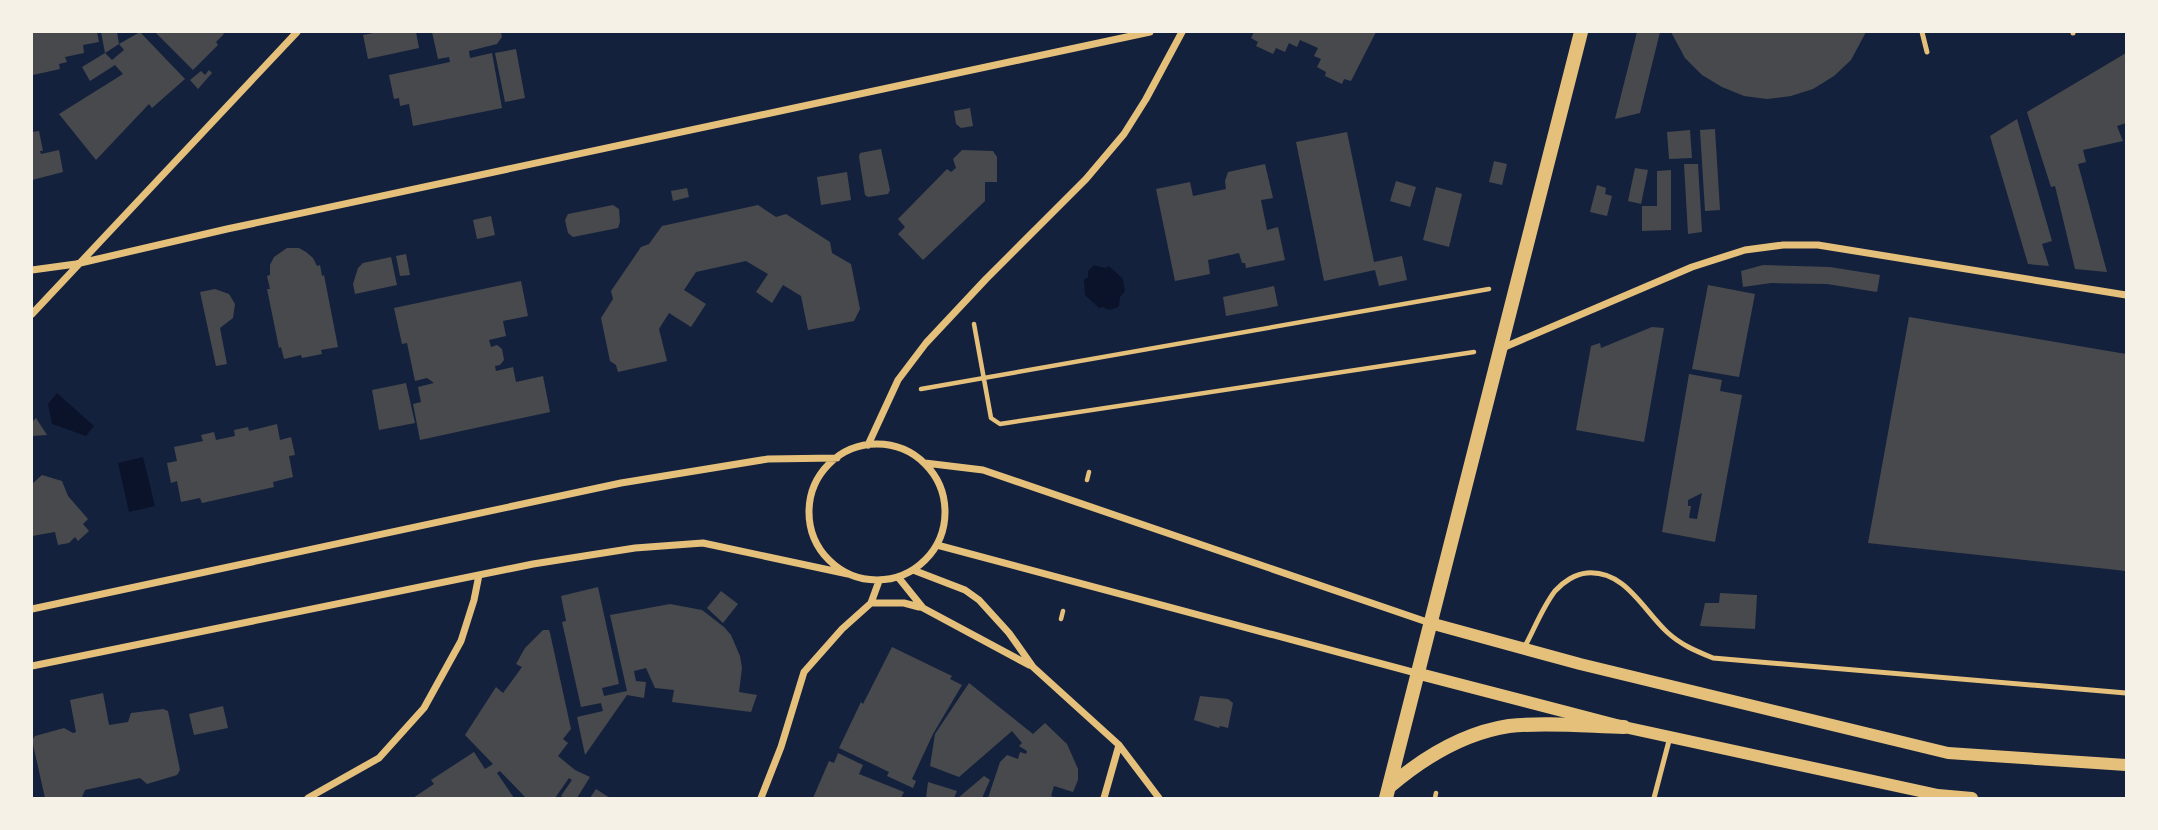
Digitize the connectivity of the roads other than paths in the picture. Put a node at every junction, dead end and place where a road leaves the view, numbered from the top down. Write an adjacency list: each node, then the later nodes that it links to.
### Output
1 (297, 32): 7 (street)
2 (1150, 32): 7 (street)
3 (1182, 32): 12 (street)
4 (1581, 32): 11 (main road)
5 (1922, 32): 6 (lane)
6 (1927, 52)
7 (76, 264): 8 (street); 10 (street)
8 (32, 270)
9 (2126, 295): 11 (street)
10 (32, 314)
11 (1499, 349): 24 (main road)
12 (868, 445): 13 (street); 14 (street)
13 (837, 458): 17 (street); 23 (street)
14 (925, 463): 15 (street); 24 (street)
15 (937, 545): 16 (street); 28 (street)
16 (914, 570): 19 (street); 27 (street)
17 (848, 574): 18 (street); 20 (street)
18 (479, 575): 26 (street); 35 (street)
19 (898, 577): 20 (street); 22 (street)
20 (879, 580): 21 (street)
21 (871, 603): 22 (street); 36 (street)
22 (923, 608): 27 (street)
23 (32, 609)
24 (1430, 623): 25 (street); 28 (main road)
25 (1524, 649): 29 (lane); 33 (street)
26 (32, 666)
27 (1033, 667): 32 (street)
28 (1416, 673): 30 (street); 34 (main road)
29 (2126, 693)
30 (1624, 727): 31 (street); 34 (main road)
31 (1671, 737): 39 (lane); 40 (street)
32 (1119, 745): 37 (street); 38 (street)
33 (2126, 765)
34 (1387, 793)
35 (308, 799)
36 (761, 799)
37 (1104, 799)
38 (1159, 799)
39 (1654, 799)
40 (1972, 799)

